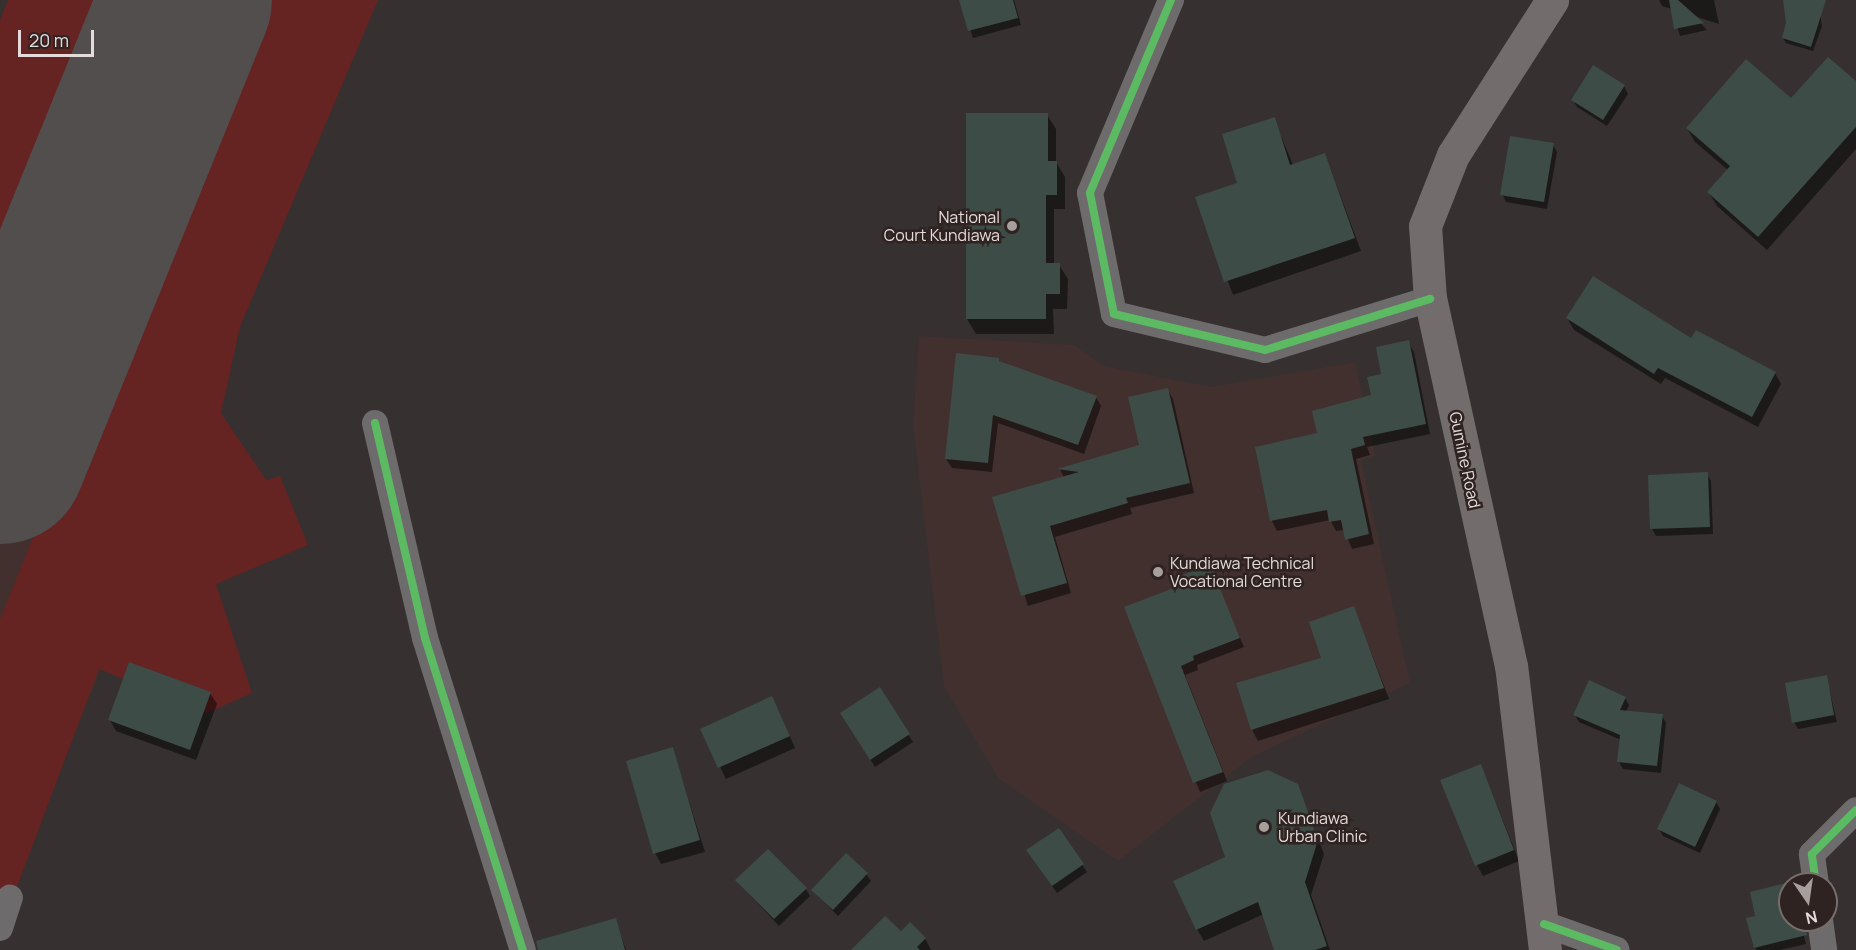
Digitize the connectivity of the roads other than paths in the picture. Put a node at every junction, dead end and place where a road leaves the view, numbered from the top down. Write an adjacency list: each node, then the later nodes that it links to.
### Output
1 (1171, 0): 3 (street)
2 (1552, 0): 3 (main road, Gumine Road)
3 (1430, 299): 10 (main road, Gumine Road)
4 (375, 423): 11 (street)
5 (1856, 810): 6 (street)
6 (1814, 872)
7 (10, 898): 8 (street)
8 (0, 928)
9 (1822, 932): 13 (street)
10 (1545, 937): 12 (street)
11 (523, 950)
12 (1617, 950)
13 (1824, 950)

